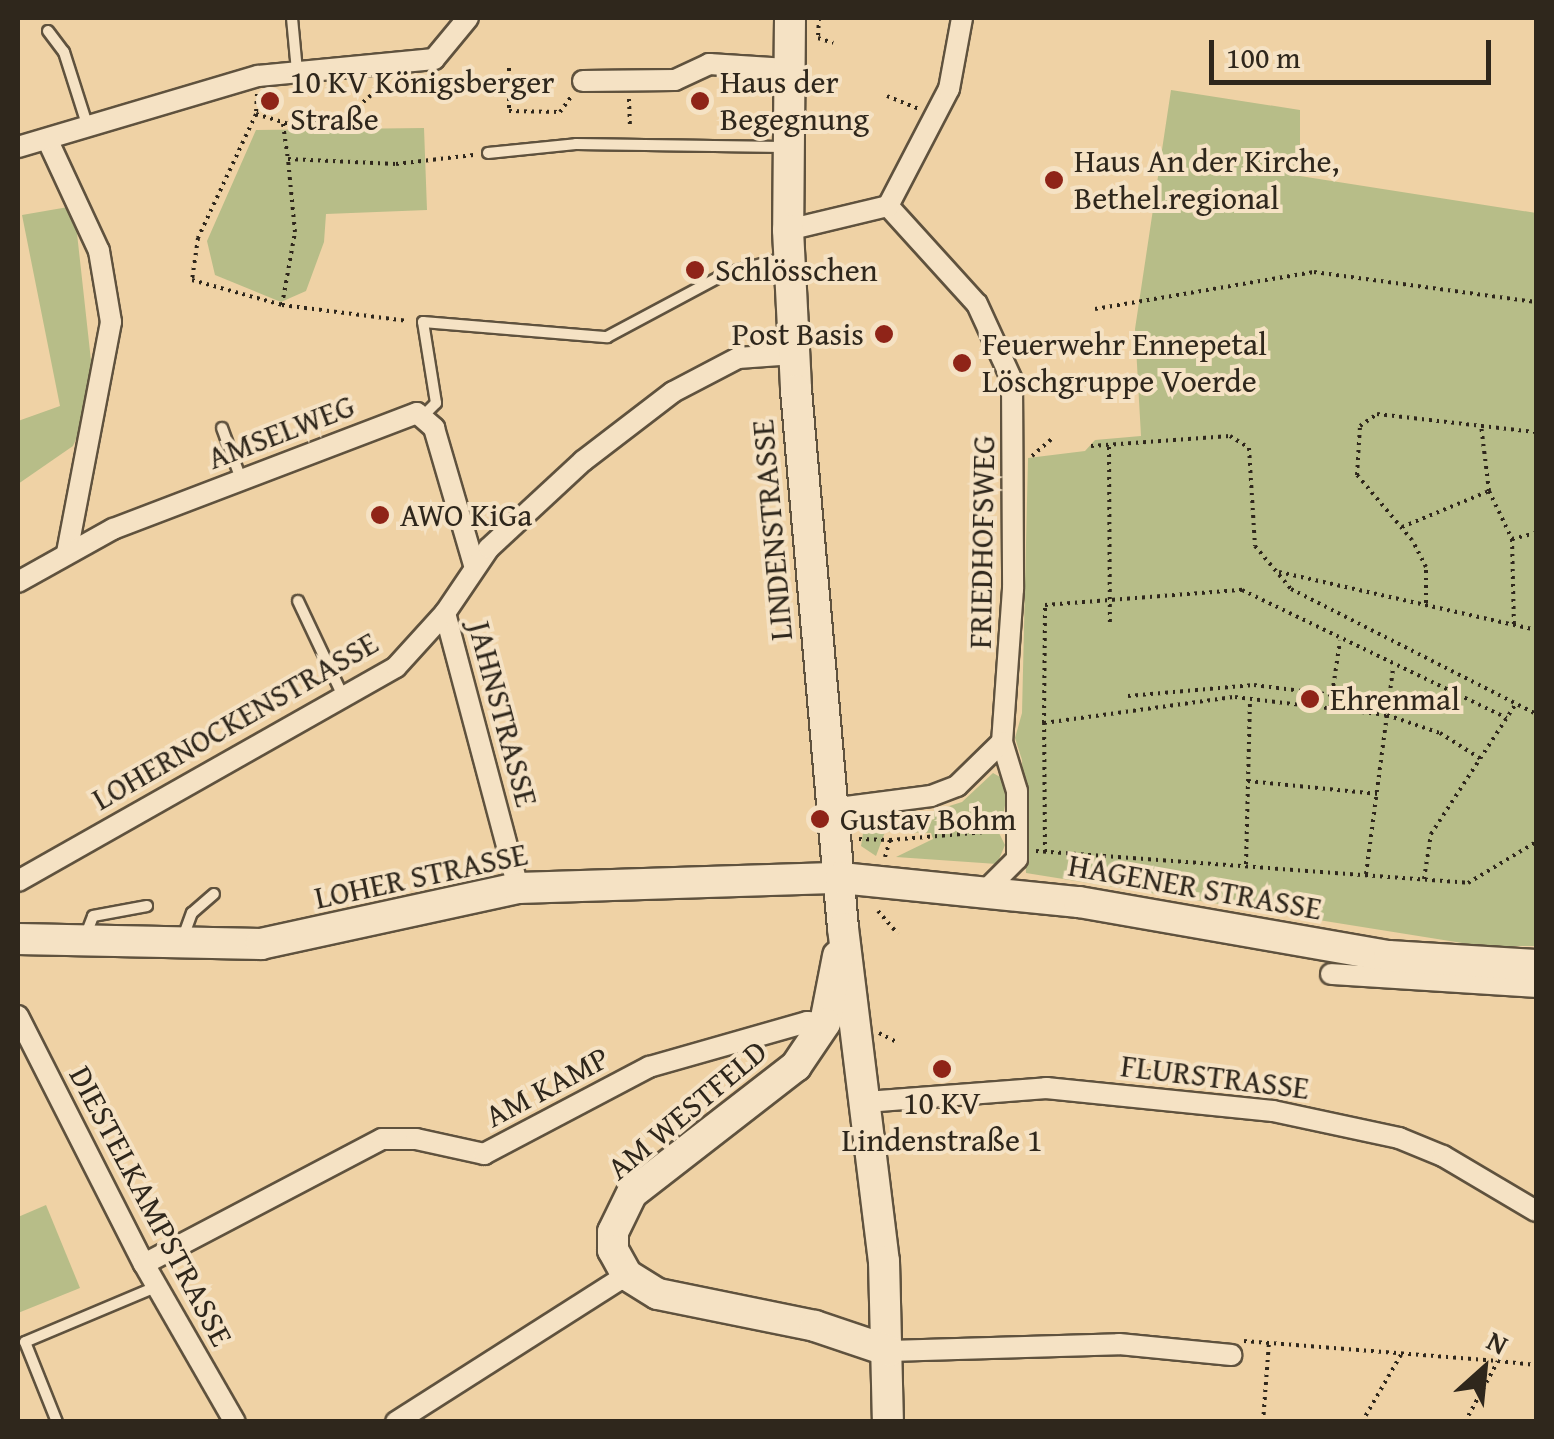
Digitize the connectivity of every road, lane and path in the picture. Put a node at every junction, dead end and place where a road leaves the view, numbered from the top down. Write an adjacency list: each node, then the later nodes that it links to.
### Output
1 (292, 18): 10 (lane)
2 (468, 18): 8 (street)
3 (790, 18): 11 (main road, LINDENSTRASSE)
4 (819, 18): 7 (path)
5 (962, 18): 28 (street)
6 (48, 31): 20 (lane)
7 (833, 43)
8 (405, 66): 10 (street); 21 (path)
9 (509, 68): 18 (path)
10 (297, 71): 12 (street)
11 (801, 74): 13 (path); 15 (street); 25 (main road, LINDENSTRASSE)
12 (258, 76): 19 (path); 20 (street)
13 (830, 80)
14 (583, 81): 15 (street)
15 (628, 84): 23 (path)
16 (886, 96): 17 (path)
17 (922, 111)
18 (560, 112)
19 (256, 114): 21 (path); 31 (path)
20 (87, 124): 22 (street)
21 (284, 124): 27 (path)
22 (48, 140): 24 (street); 48 (street)
23 (631, 145): 25 (lane); 26 (lane)
24 (18, 147)
25 (789, 147): 29 (main road, LINDENSTRASSE)
26 (488, 153): 27 (path)
27 (288, 159): 31 (path)
28 (888, 206): 29 (street); 74 (street, FRIEDHOFSWEG)
29 (789, 243): 33 (lane); 34 (main road, LINDENSTRASSE)
30 (1536, 302): 32 (path)
31 (282, 306): 33 (path)
32 (1095, 309)
33 (423, 322): 35 (lane)
34 (794, 354): 49 (street, LOHERNOCKENSTRASSE); 78 (main road, LINDENSTRASSE)
35 (424, 415): 43 (street, AMSELWEG); 49 (street)
36 (1481, 424): 38 (path); 44 (path); 45 (path)
37 (222, 428): 43 (lane)
38 (1536, 432)
39 (1054, 437): 42 (path)
40 (1091, 446): 41 (path)
41 (1109, 447): 50 (path); 52 (path)
42 (1036, 456)
43 (241, 479): 48 (street, AMSELWEG)
44 (1489, 491): 45 (path); 47 (path)
45 (1402, 527): 54 (path)
46 (1536, 533): 47 (path)
47 (1512, 539): 56 (path)
48 (68, 552): 51 (street, AMSELWEG)
49 (474, 565): 55 (street, LOHERNOCKENSTRASSE)
50 (1279, 572): 54 (path); 68 (path)
51 (18, 582)
52 (1109, 600): 57 (path); 59 (path); 73 (path)
53 (298, 601): 64 (lane)
54 (1426, 603): 56 (path)
55 (445, 613): 64 (street, LOHERNOCKENSTRASSE); 89 (street, JAHNSTRASSE)
56 (1514, 624): 58 (path)
57 (1110, 626)
58 (1536, 630)
59 (1340, 641): 60 (path); 62 (path)
60 (1393, 668): 66 (path); 72 (path)
61 (1289, 689): 62 (path); 63 (path); 67 (path)
62 (1332, 695): 66 (path); 69 (path)
63 (1128, 696)
64 (344, 697): 88 (street, LOHERNOCKENSTRASSE)
65 (1250, 699): 67 (path); 73 (path); 76 (path)
66 (1389, 702): 71 (path)
67 (1287, 703): 69 (path)
68 (1516, 704): 70 (path); 72 (path)
69 (1330, 708): 71 (path)
70 (1536, 714)
71 (1387, 715): 75 (path); 77 (path)
72 (1506, 718): 75 (path)
73 (1044, 723): 82 (path)
74 (1002, 742): 78 (street); 79 (street, FRIEDHOFSWEG)
75 (1481, 759): 87 (path)
76 (1248, 782): 77 (path); 84 (path)
77 (1378, 794): 85 (path)
78 (833, 824): 80 (path); 86 (main road, LINDENSTRASSE)
79 (1017, 839): 80 (path); 82 (path); 90 (street)
80 (890, 840): 83 (path)
81 (1536, 842): 87 (path)
82 (1045, 852): 84 (path)
83 (884, 861)
84 (1246, 864): 85 (path)
85 (1366, 874): 87 (path)
86 (841, 878): 89 (main road, LOHER STRASSE); 90 (main road, HAGENER STRASSE); 94 (main road, LINDENSTRASSE)
87 (1424, 879)
88 (18, 882)
89 (518, 888): 98 (main road, LOHER STRASSE)
90 (987, 889): 99 (main road, HAGENER STRASSE)
91 (214, 894): 98 (lane)
92 (147, 906): 97 (lane)
93 (878, 911): 95 (path)
94 (842, 928): 103 (main road, AM WESTFELD); 104 (main road, LINDENSTRASSE)
95 (898, 934)
96 (18, 939): 97 (main road, LOHER STRASSE)
97 (85, 942): 98 (main road, LOHER STRASSE)
98 (181, 946)
99 (1536, 965)
100 (1331, 974): 101 (street)
101 (1536, 987)
102 (18, 1016): 107 (street, DIESTELKAMPSTRASSE)
103 (825, 1023): 104 (main road); 107 (street, AM KAMP); 108 (main road, AM WESTFELD)
104 (859, 1035): 105 (main road, LINDENSTRASSE)
105 (866, 1102): 106 (street, FLURSTRASSE); 110 (main road, LINDENSTRASSE)
106 (1536, 1211)
107 (144, 1264): 109 (street, DIESTELKAMPSTRASSE)
108 (627, 1275): 111 (main road); 120 (street)
109 (157, 1287): 118 (lane); 119 (street, DIESTELKAMPSTRASSE)
110 (886, 1304): 111 (main road); 113 (main road, LINDENSTRASSE)
111 (815, 1326): 113 (main road)
112 (1269, 1343): 114 (path); 115 (path); 122 (path)
113 (889, 1351): 115 (street); 121 (main road, LINDENSTRASSE)
114 (1402, 1353): 116 (path); 123 (path)
115 (1231, 1355)
116 (1498, 1361): 117 (path); 124 (path)
117 (1536, 1365)
118 (57, 1422)
119 (235, 1422)
120 (396, 1422)
121 (888, 1422)
122 (1264, 1422)
123 (1362, 1422)
124 (1465, 1422)

